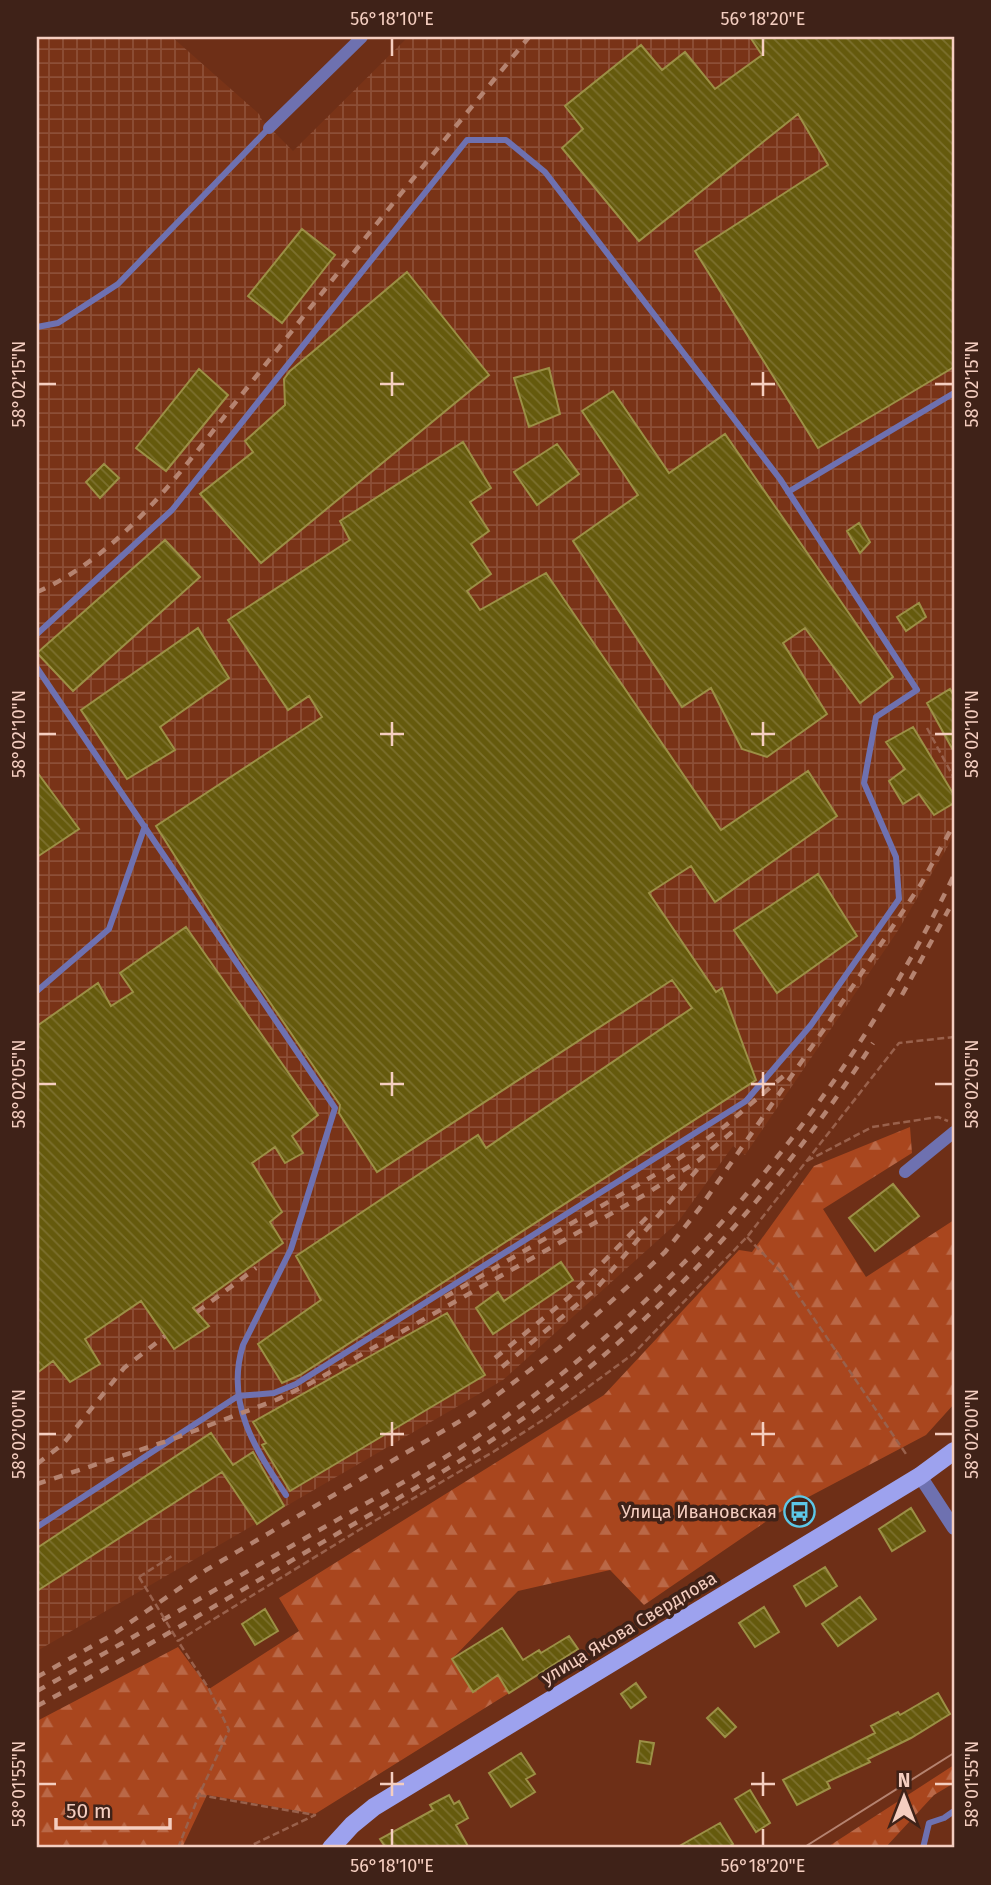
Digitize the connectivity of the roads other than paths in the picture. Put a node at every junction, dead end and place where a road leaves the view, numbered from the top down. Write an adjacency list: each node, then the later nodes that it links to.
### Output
1 (362, 37): 2 (street)
2 (269, 128): 3 (lane)
3 (37, 327)
4 (954, 393): 5 (lane)
5 (788, 492): 6 (lane); 12 (lane)
6 (37, 634)
7 (37, 668): 8 (lane)
8 (145, 826): 9 (lane); 12 (lane)
9 (37, 991)
10 (954, 1132): 11 (street)
11 (905, 1171)
12 (238, 1396): 15 (lane); 16 (lane)
13 (954, 1451): 14 (main road, улица Якова Свердлова)
14 (920, 1476): 17 (street); 19 (main road, улица Якова Свердлова)
15 (286, 1495)
16 (37, 1527)
17 (954, 1528)
18 (954, 1811): 20 (lane)
19 (331, 1848)
20 (923, 1848)

